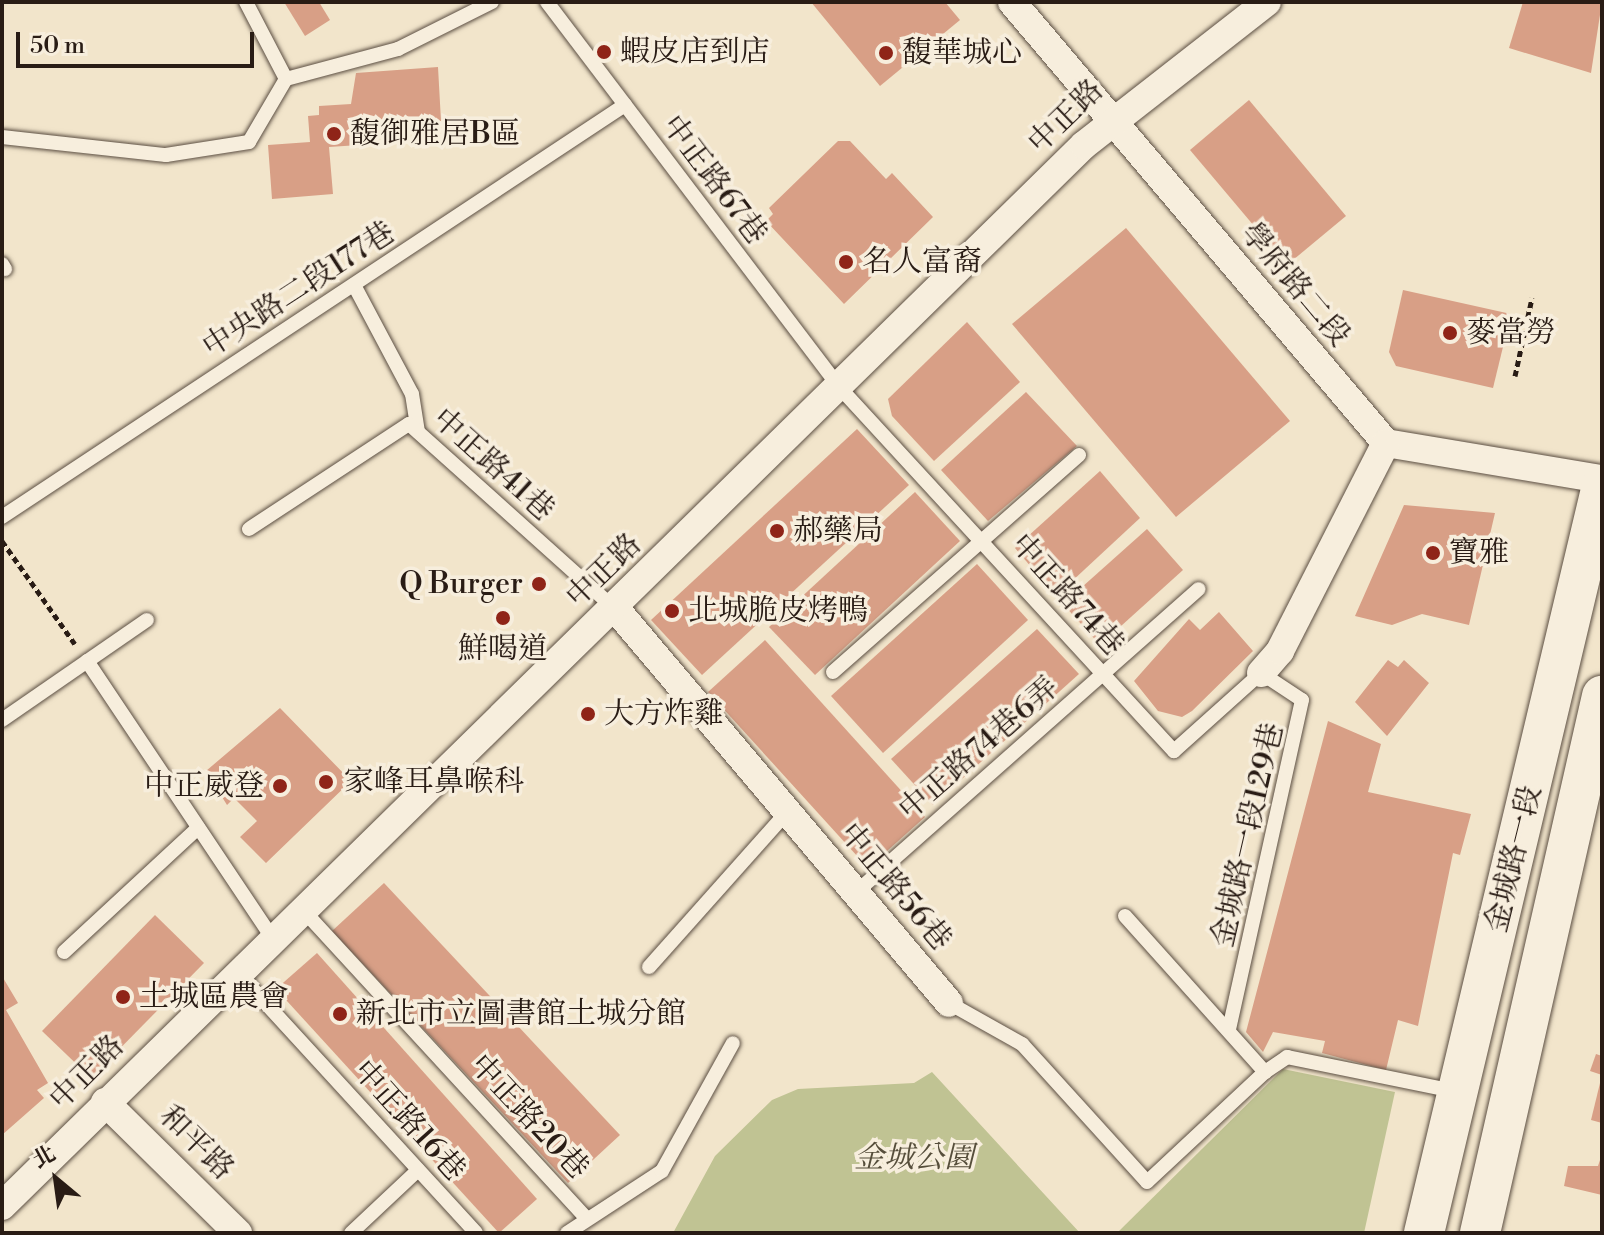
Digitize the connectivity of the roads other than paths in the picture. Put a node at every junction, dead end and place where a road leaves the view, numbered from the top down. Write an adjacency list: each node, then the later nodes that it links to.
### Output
1 (246, 2): 6 (lane)
2 (492, 2): 6 (lane)
3 (547, 2): 7 (lane, 中正路67巷)
4 (1012, 2): 8 (street, 學府路二段)
5 (1267, 2): 8 (street, 中正路)
6 (286, 79): 9 (lane)
7 (625, 105): 10 (lane, 中央路二段177巷); 11 (lane, 中正路67巷)
8 (1111, 122): 11 (street, 中正路); 13 (street, 學府路二段)
9 (2, 137)
10 (354, 285): 12 (lane); 17 (lane, 中央路二段177巷)
11 (841, 389): 19 (lane, 中正路74巷); 21 (street, 中正路)
12 (418, 432): 18 (lane, 中正路41巷); 21 (lane, 中正路41巷)
13 (1386, 443): 15 (street); 25 (street)
14 (1079, 455): 19 (lane)
15 (1602, 479)
16 (1602, 485): 42 (main road, 金城路一段)
17 (2, 517)
18 (249, 529)
19 (982, 541): 24 (lane); 26 (lane, 中正路74巷)
20 (1199, 589): 26 (lane, 中正路74巷6弄)
21 (615, 608): 29 (street, 中正路56巷); 32 (street, 中正路)
22 (147, 620): 23 (lane)
23 (87, 661): 28 (lane); 30 (lane)
24 (833, 672)
25 (1261, 673): 26 (lane, 中正路74巷); 39 (lane, 金城路一段129巷)
26 (1103, 674): 31 (lane, 中正路74巷6弄)
27 (1602, 696): 52 (main road, 金城路一段)
28 (2, 720)
29 (787, 812): 31 (street, 中正路56巷); 36 (lane)
30 (198, 828): 34 (lane); 35 (lane)
31 (854, 894): 38 (street, 中正路56巷)
32 (303, 910): 34 (street, 中正路); 46 (lane, 中正路20巷)
33 (1125, 916): 39 (lane, 金城路一段129巷)
34 (273, 939): 37 (street, 中正路)
35 (64, 952)
36 (649, 967)
37 (238, 973): 43 (street, 中正路); 44 (lane, 中正路16巷)
38 (949, 1003): 41 (lane, 中正路56巷)
39 (1229, 1030): 41 (lane, 金城路一段129巷)
40 (733, 1043): 46 (lane)
41 (1265, 1072): 42 (lane)
42 (1458, 1091): 51 (main road, 金城路一段)
43 (105, 1102): 45 (street, 中正路); 47 (street, 和平路)
44 (418, 1170): 48 (lane); 49 (lane, 中正路16巷)
45 (2, 1206)
46 (586, 1218): 50 (lane)
47 (238, 1233)
48 (351, 1233)
49 (476, 1233)
50 (567, 1233)
51 (1424, 1233)
52 (1480, 1233)

